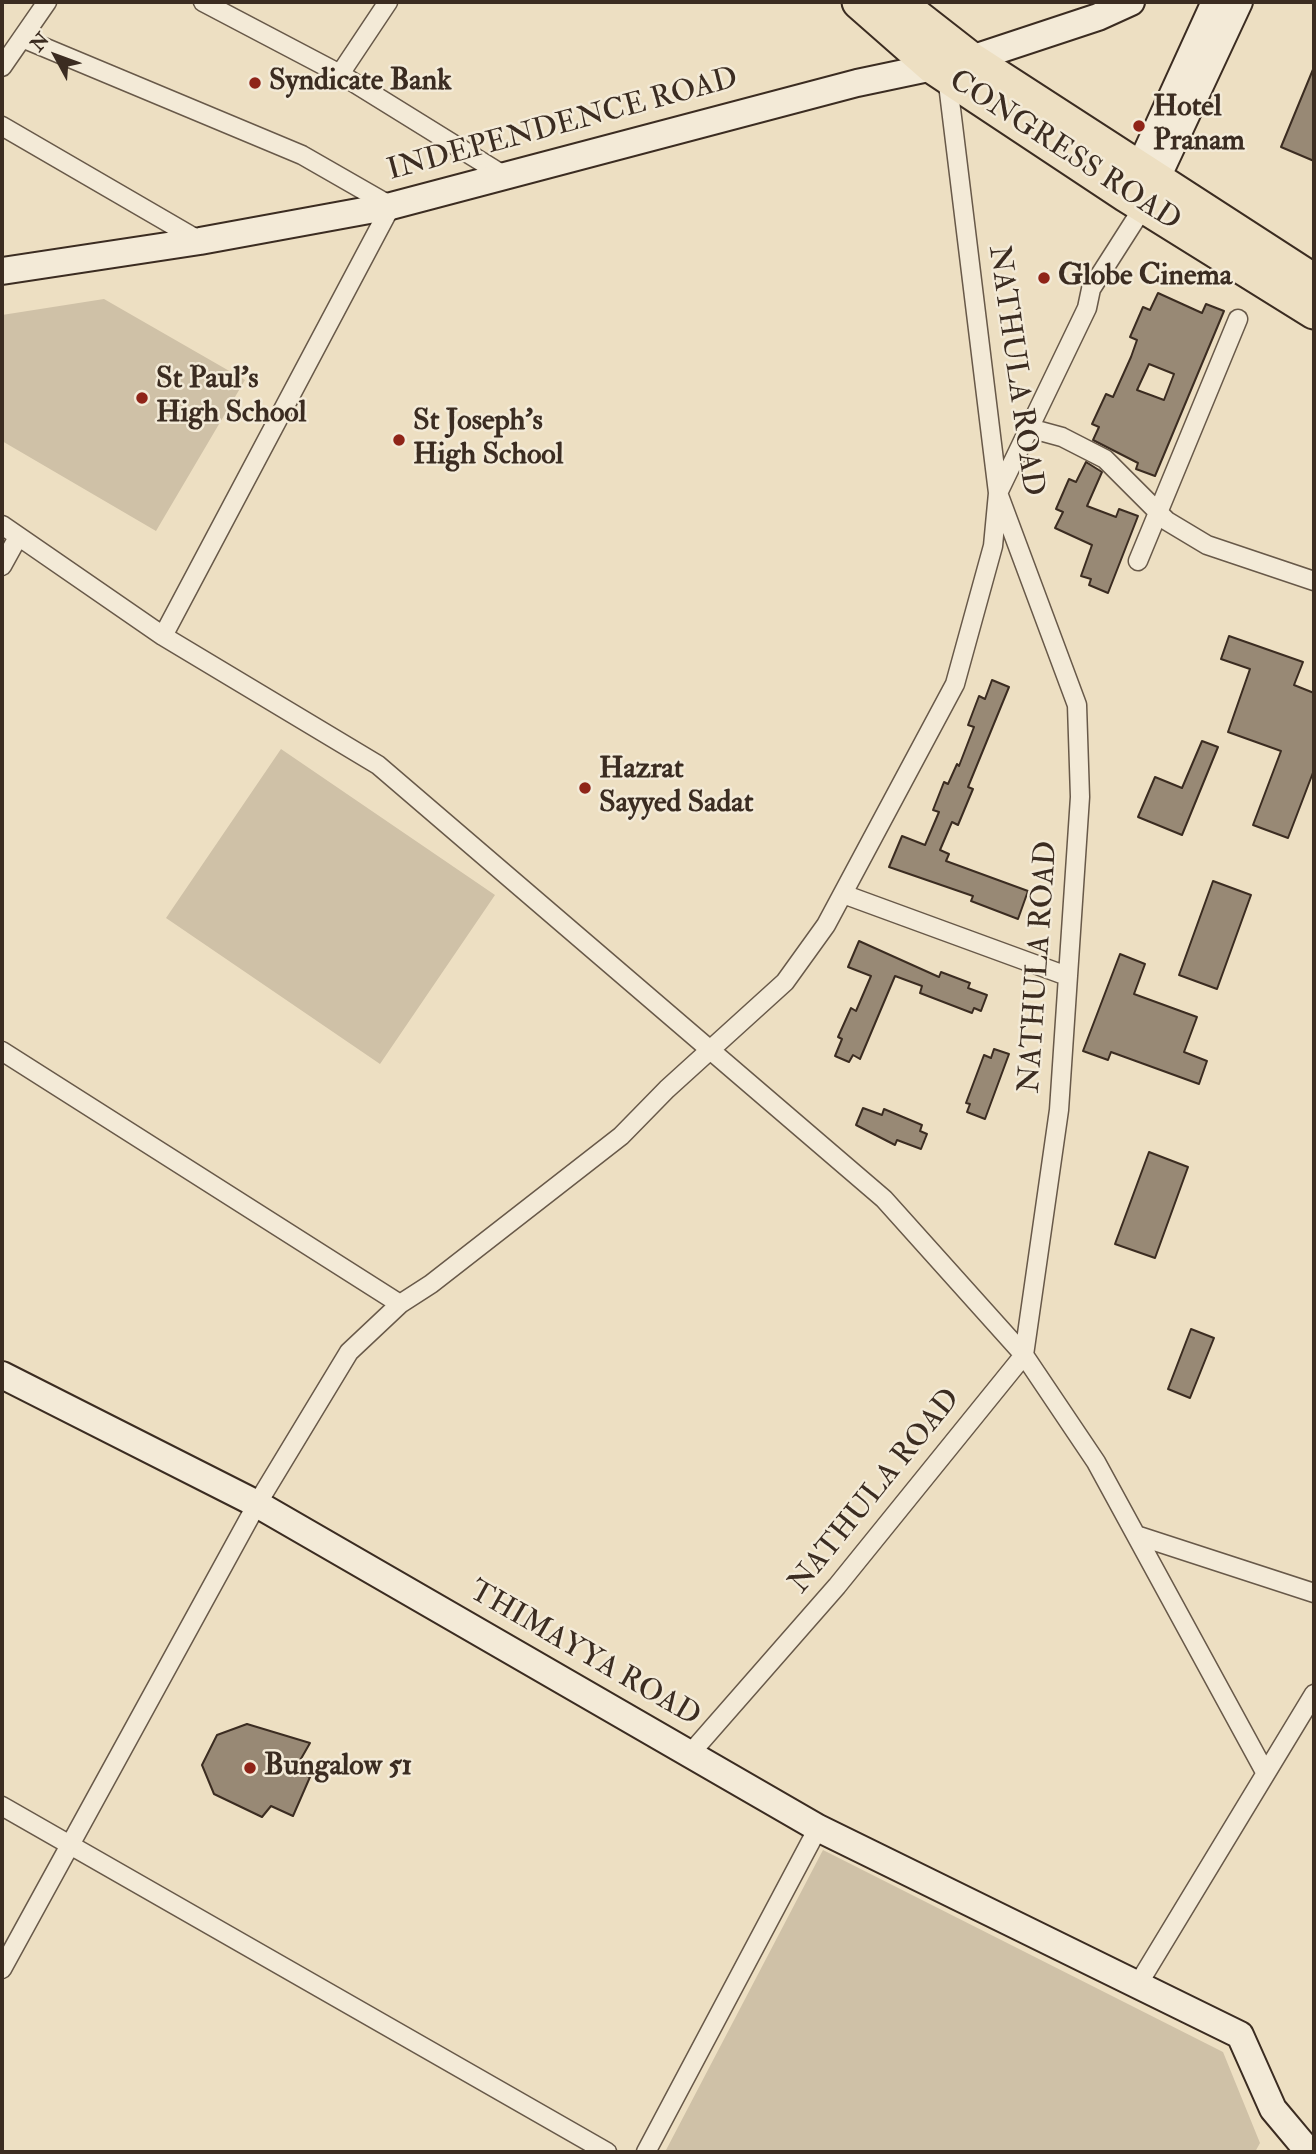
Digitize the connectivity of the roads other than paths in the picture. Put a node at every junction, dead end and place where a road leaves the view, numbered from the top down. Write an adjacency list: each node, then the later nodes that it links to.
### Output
1 (47, 2): 9 (street)
2 (203, 2): 12 (street)
3 (388, 2): 12 (street)
4 (859, 2): 11 (highway, CONGRESS ROAD)
5 (898, 2): 11 (highway, CONGRESS ROAD)
6 (1131, 2): 11 (street, INDEPENDENCE ROAD)
7 (1215, 2): 15 (street)
8 (1239, 2): 15 (street)
9 (22, 37): 10 (street); 16 (street)
10 (2, 67)
11 (950, 67): 14 (street, INDEPENDENCE ROAD); 15 (highway, CONGRESS ROAD); 23 (street, NATHULA ROAD)
12 (340, 74): 14 (street)
13 (2, 127): 17 (street)
14 (503, 175): 16 (street, INDEPENDENCE ROAD)
15 (1142, 188): 19 (highway, CONGRESS ROAD); 20 (highway, CONGRESS ROAD); 22 (street)
16 (391, 206): 17 (street, INDEPENDENCE ROAD); 30 (street)
17 (200, 241): 18 (street, INDEPENDENCE ROAD)
18 (2, 271)
19 (1314, 281)
20 (1314, 312)
21 (1238, 319): 24 (street)
22 (1029, 428): 23 (street); 24 (street)
23 (998, 493): 31 (street); 32 (street, NATHULA ROAD)
24 (1158, 512): 27 (street); 29 (street)
25 (2, 525): 26 (street)
26 (18, 537): 28 (street); 30 (street)
27 (1138, 561)
28 (2, 566)
29 (1314, 582)
30 (163, 636): 34 (street)
31 (843, 894): 32 (street); 34 (street)
32 (1067, 976): 36 (street, NATHULA ROAD)
33 (2, 1051): 35 (street)
34 (710, 1051): 35 (street); 36 (street)
35 (400, 1304): 38 (street)
36 (1024, 1355): 39 (street); 42 (street, NATHULA ROAD)
37 (2, 1375): 38 (street, THIMAYYA ROAD)
38 (257, 1504): 42 (street, THIMAYYA ROAD); 46 (street)
39 (1136, 1535): 40 (street); 43 (street)
40 (1314, 1593)
41 (1314, 1694): 43 (street)
42 (689, 1755): 45 (street, THIMAYYA ROAD)
43 (1265, 1772): 48 (street)
44 (2, 1806): 46 (street)
45 (818, 1828): 48 (street, THIMAYYA ROAD); 50 (street)
46 (72, 1845): 47 (street); 49 (street)
47 (2, 1969)
48 (1137, 1986): 51 (street, THIMAYYA ROAD)
49 (607, 2152)
50 (646, 2152)
51 (1309, 2152)

